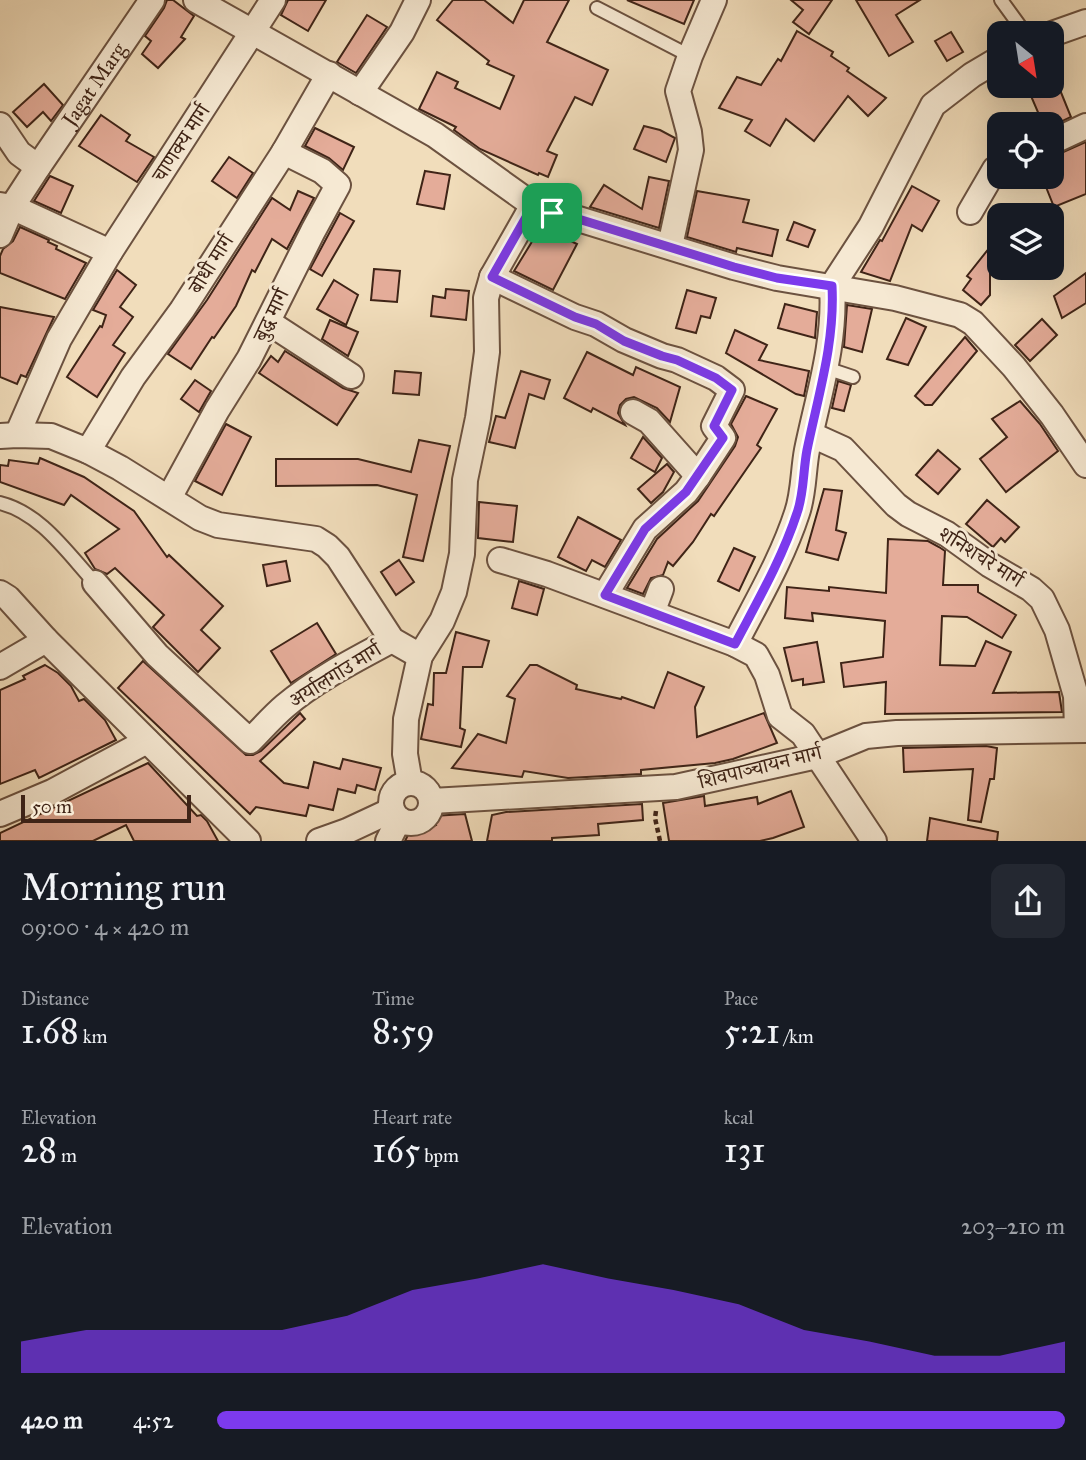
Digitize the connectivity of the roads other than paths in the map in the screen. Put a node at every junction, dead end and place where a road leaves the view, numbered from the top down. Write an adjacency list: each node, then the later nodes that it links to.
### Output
1 (152, 0): 20 (street, Jagat Marg)
2 (196, 0): 11 (street)
3 (273, 0): 11 (street, चाणक्य मार्ग)
4 (418, 0): 15 (street)
5 (715, 0): 12 (street)
6 (1001, 0): 8 (lane)
7 (597, 8): 12 (lane)
8 (1016, 21)
9 (1086, 22): 10 (street)
10 (1064, 30)
11 (253, 34): 14 (street); 27 (street, चाणक्य मार्ग)
12 (690, 56): 26 (street)
13 (987, 67): 29 (street)
14 (329, 74): 15 (street); 19 (street, बोधी मार्ग)
15 (360, 93): 22 (street)
16 (0, 125): 20 (street)
17 (1086, 125): 18 (street)
18 (1064, 136)
19 (284, 152): 30 (street, बुद्ध मार्ग); 37 (street, बोधी मार्ग)
20 (38, 167): 23 (street, Jagat Marg)
21 (987, 183): 24 (street)
22 (533, 205): 26 (street); 28 (street)
23 (6, 206): 25 (street, Jagat Marg); 27 (street)
24 (970, 212)
25 (0, 235)
26 (670, 246): 29 (street)
27 (110, 252): 35 (street, चाणक्य मार्ग)
28 (492, 277): 39 (street); 51 (street)
29 (832, 286): 31 (street); 38 (street)
30 (268, 322): 32 (street); 40 (street, बुद्ध मार्ग)
31 (825, 368): 33 (lane); 36 (street)
32 (351, 376)
33 (853, 377)
34 (641, 423): 39 (street)
35 (5, 432): 37 (street)
36 (812, 435): 50 (street); 53 (street, शनिशचरे मार्ग)
37 (88, 452): 40 (street)
38 (1086, 466)
39 (698, 476): 46 (street)
40 (169, 498): 49 (street)
41 (0, 503): 43 (lane)
42 (500, 560): 46 (street)
43 (95, 583): 49 (street, अर्यालगांउ मार्ग)
44 (661, 589): 47 (street)
45 (0, 593): 48 (street)
46 (605, 595): 47 (street)
47 (652, 613): 50 (street)
48 (46, 640): 52 (street); 54 (street)
49 (392, 640): 51 (street)
50 (735, 644): 55 (street)
51 (420, 656): 56 (street)
52 (0, 667)
53 (1081, 730): 55 (street, शिवपाञ्चायन मार्ग)
54 (147, 741): 58 (street); 60 (street)
55 (817, 756): 57 (street, शिवपाञ्चायन मार्ग); 62 (street)
56 (410, 783): 57 (street); 59 (street)
57 (432, 801): 59 (street)
58 (0, 814)
59 (393, 823): 61 (street)
60 (248, 841)
61 (319, 841)
62 (874, 841)

